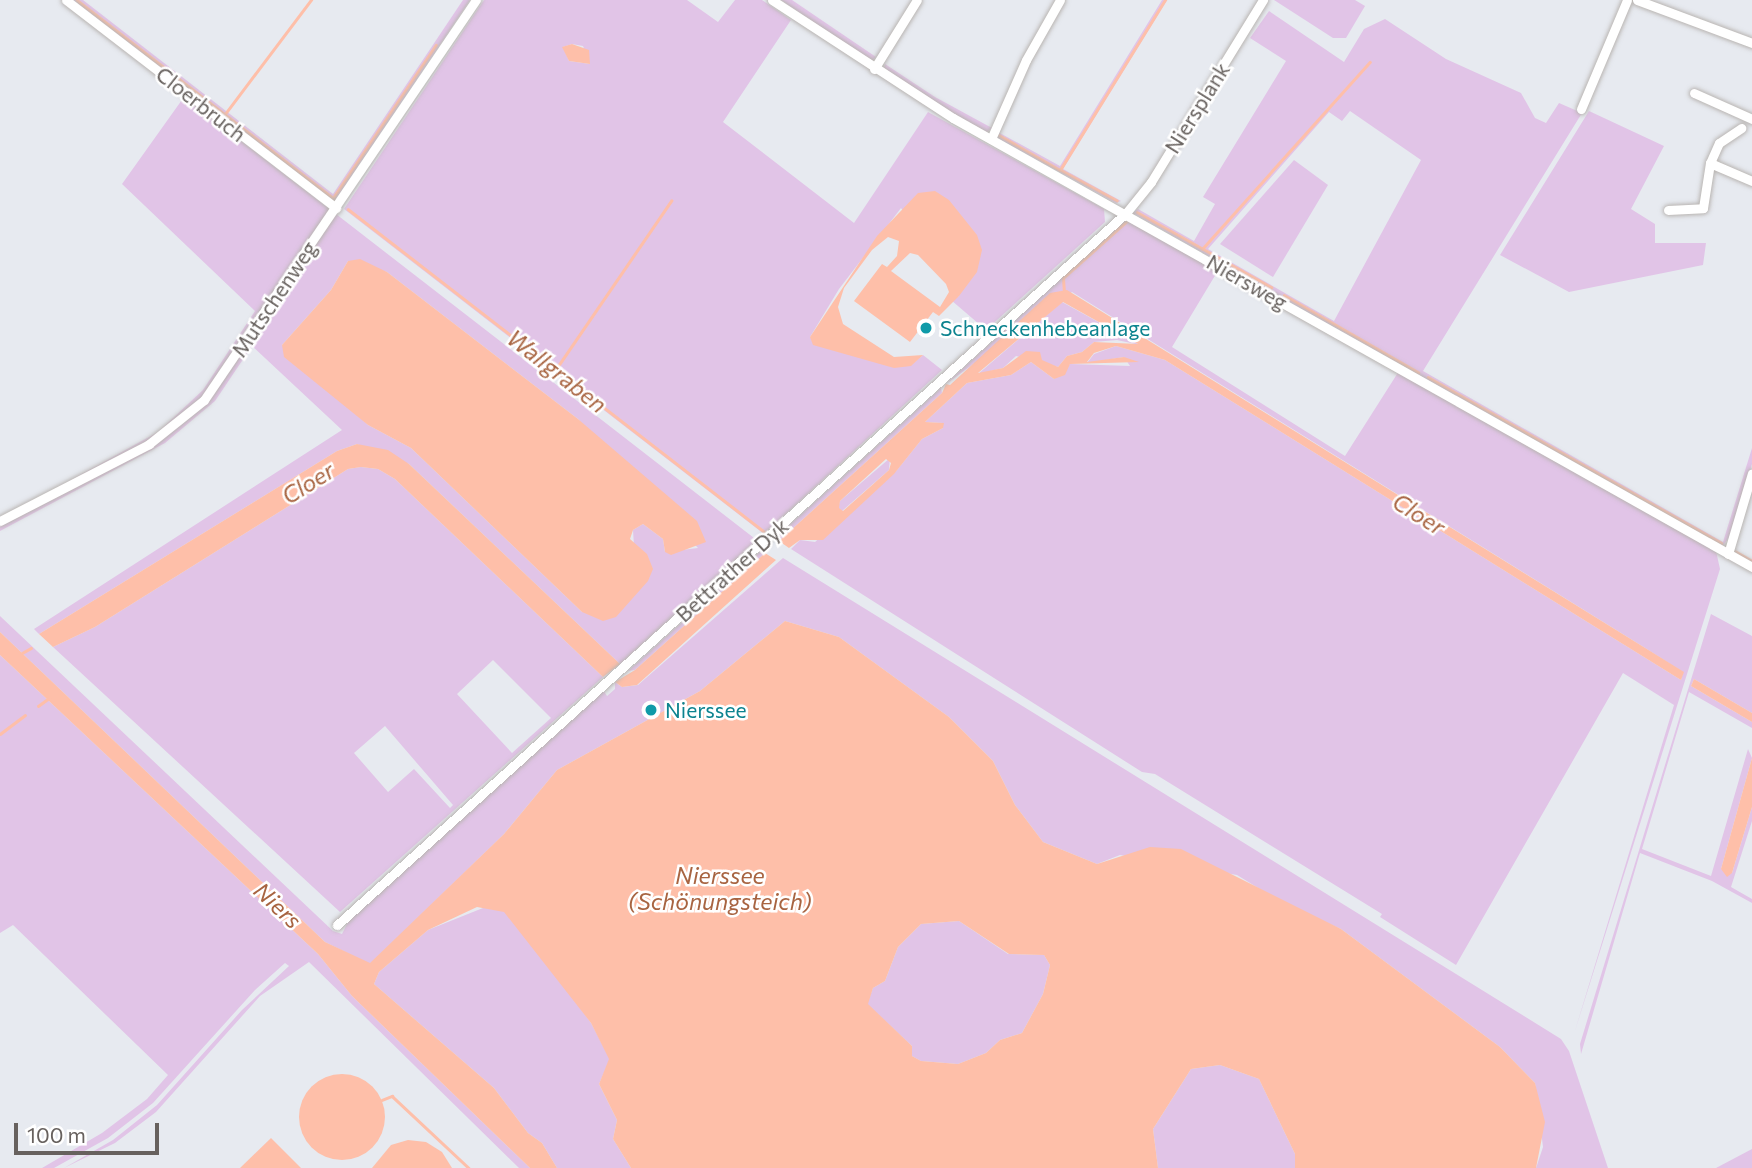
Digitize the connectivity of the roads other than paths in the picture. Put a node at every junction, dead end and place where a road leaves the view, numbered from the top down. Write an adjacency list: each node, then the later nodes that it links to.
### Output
1 (66, 0): 18 (street, Cloerbruch)
2 (476, 0): 18 (street, Mutschenweg)
3 (772, 0): 10 (street, Niersweg)
4 (917, 0): 10 (street)
5 (1060, 0): 15 (street)
6 (1264, 0): 20 (street, Niersplank)
7 (1627, 0): 12 (street)
8 (1639, 0): 9 (street)
9 (1752, 43)
10 (874, 69): 15 (street, Niersweg)
11 (1694, 93): 13 (street)
12 (1581, 110)
13 (1752, 119)
14 (1741, 128): 16 (street)
15 (991, 139): 20 (street, Niersweg)
16 (1710, 163): 17 (street); 19 (street)
17 (1752, 181)
18 (336, 208): 22 (street, Mutschenweg)
19 (1668, 210)
20 (1126, 213): 23 (street, Niersweg); 25 (street, Bettrather Dyk)
21 (1752, 473): 23 (street)
22 (0, 521)
23 (1728, 554): 24 (street, Niersweg)
24 (1752, 568)
25 (337, 925)

